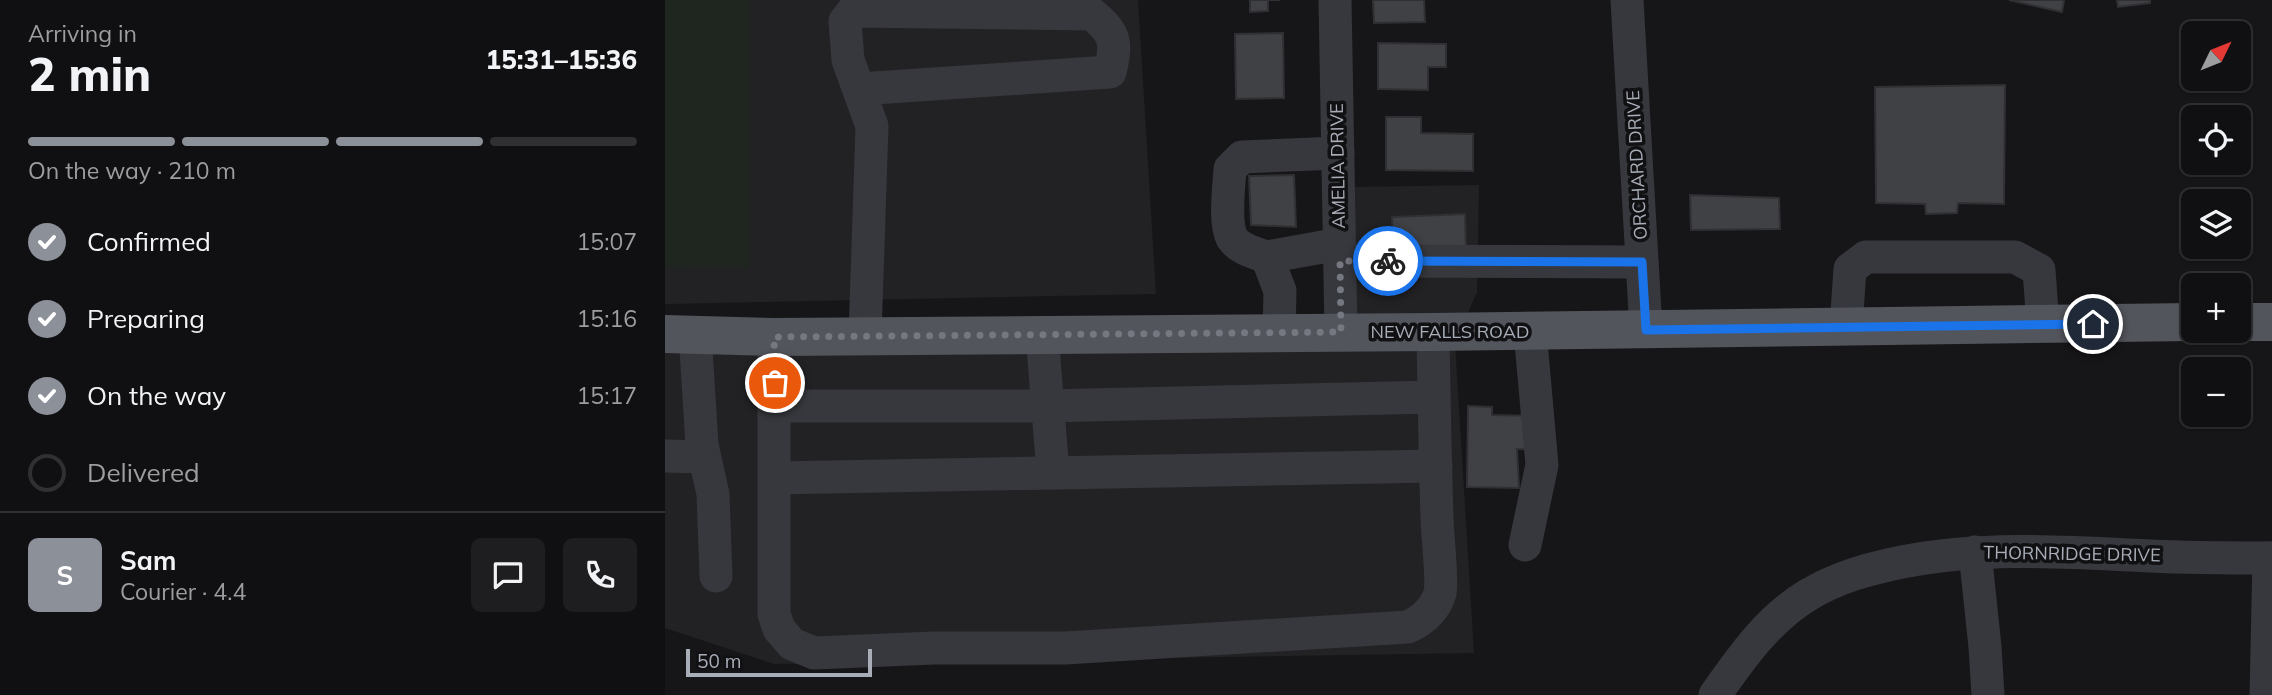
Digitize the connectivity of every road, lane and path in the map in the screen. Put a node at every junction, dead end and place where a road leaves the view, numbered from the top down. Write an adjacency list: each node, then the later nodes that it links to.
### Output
1 (1335, 0): 4 (street, AMELIA DRIVE)
2 (1627, 0): 7 (street, ORCHARD DRIVE)
3 (859, 89): 3 (street); 20 (street)
4 (1338, 153): 5 (street, AMELIA DRIVE); 6 (street)
5 (1340, 252): 6 (street); 7 (street); 15 (street, AMELIA DRIVE)
6 (1267, 257): 17 (street)
7 (1642, 262): 13 (street, ORCHARD DRIVE)
8 (2181, 322): 11 (main road, NEW FALLS ROAD)
9 (2251, 322): 10 (main road)
10 (2272, 322)
11 (2043, 324): 12 (main road, NEW FALLS ROAD); 12 (street)
12 (1846, 327): 13 (main road, NEW FALLS ROAD)
13 (1646, 330): 14 (main road, NEW FALLS ROAD)
14 (1530, 331): 16 (main road, NEW FALLS ROAD); 30 (street)
15 (1341, 332): 16 (main road, NEW FALLS ROAD); 17 (main road, NEW FALLS ROAD)
16 (1433, 332): 22 (street)
17 (1279, 333): 19 (main road, NEW FALLS ROAD)
18 (680, 334): 21 (main road, NEW FALLS ROAD); 26 (street)
19 (1042, 334): 20 (main road, NEW FALLS ROAD); 24 (street)
20 (865, 336): 21 (main road, NEW FALLS ROAD)
21 (774, 337): 23 (street)
22 (1434, 397): 24 (street); 27 (street)
23 (775, 406): 24 (street); 29 (street)
24 (1047, 406): 28 (street)
25 (665, 456): 26 (street)
26 (704, 457): 33 (street)
27 (1436, 466): 28 (street); 29 (street)
28 (1053, 473): 29 (street)
29 (775, 478)
30 (1525, 545)
31 (1975, 552): 32 (street, THORNRIDGE DRIVE); 34 (street, THORNRIDGE DRIVE); 35 (street)
32 (2270, 558): 36 (street)
33 (716, 576)
34 (1715, 695)
35 (1988, 695)
36 (2266, 695)

